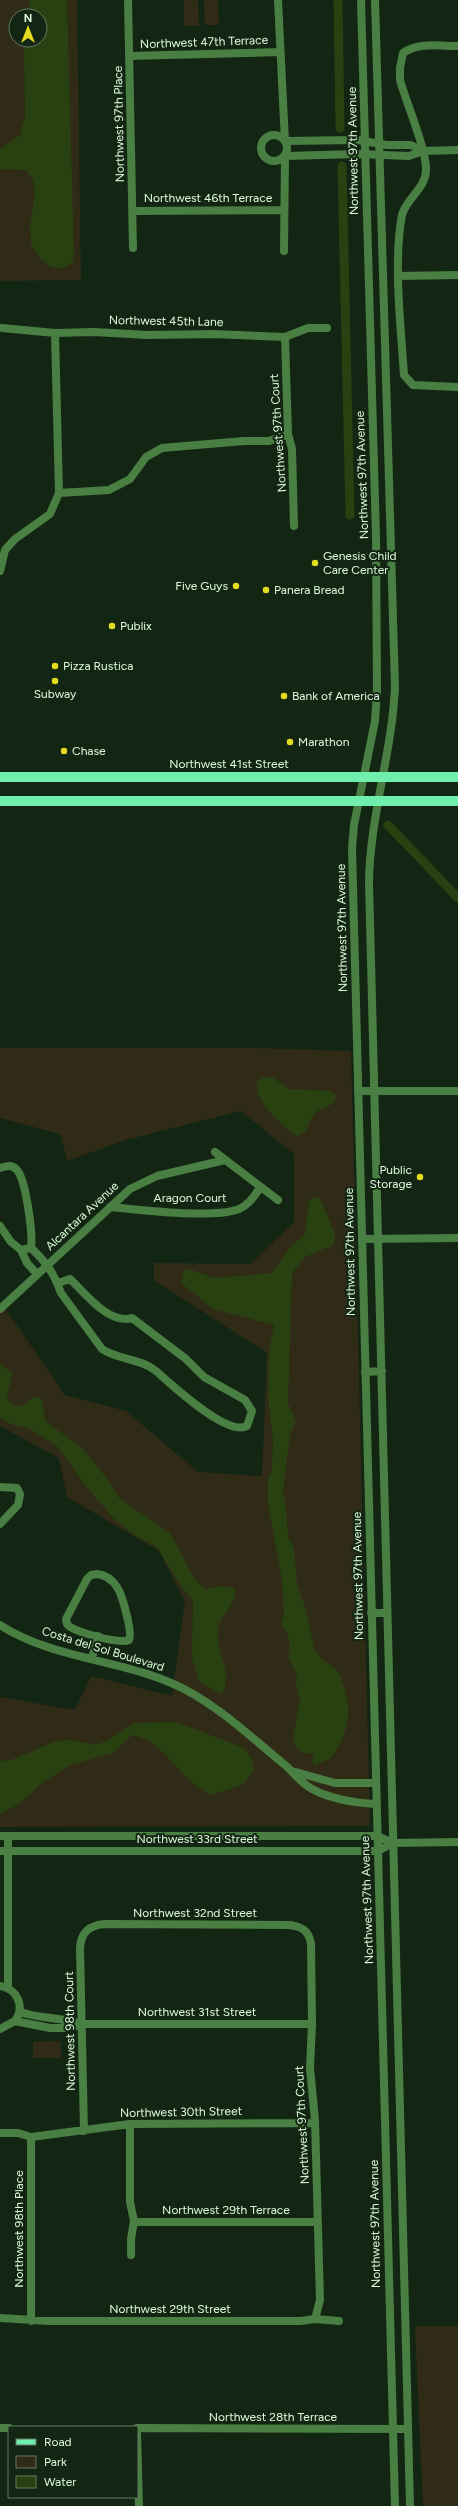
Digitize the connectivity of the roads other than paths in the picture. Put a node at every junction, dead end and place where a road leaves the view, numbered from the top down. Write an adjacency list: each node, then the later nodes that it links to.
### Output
1 (128, 0): 7 (street, Northwest 97th Place)
2 (278, 0): 6 (street)
3 (361, 0): 9 (street, Northwest 97th Avenue)
4 (375, 0): 10 (street)
5 (458, 46): 12 (street)
6 (280, 52): 7 (street, Northwest 47th Terrace); 8 (street)
7 (129, 56): 17 (street, Northwest 97th Place)
8 (285, 141): 9 (street); 14 (street); 14 (street)
9 (364, 141): 10 (street); 13 (street, Northwest 97th Avenue)
10 (380, 144): 12 (street); 15 (street)
11 (458, 150): 12 (street)
12 (423, 151): 15 (street); 21 (street)
13 (364, 154): 14 (street); 15 (street); 32 (street, Northwest 97th Avenue)
14 (284, 156): 16 (street)
15 (380, 156): 33 (street)
16 (283, 210): 17 (street, Northwest 46th Terrace); 19 (street)
17 (133, 211): 18 (street, Northwest 97th Place)
18 (133, 248)
19 (284, 251)
20 (458, 275): 21 (street)
21 (398, 276): 26 (street)
22 (2, 328): 24 (street, Northwest 45th Lane)
23 (327, 328): 25 (street, Northwest 45th Lane)
24 (55, 333): 25 (street, Northwest 45th Lane); 28 (street)
25 (285, 337): 27 (street, Northwest 97th Court)
26 (458, 387)
27 (288, 434): 28 (street); 29 (street, Northwest 97th Court)
28 (59, 493): 30 (street)
29 (294, 526)
30 (0, 571)
31 (0, 777): 32 (main road, Northwest 41st Street)
32 (365, 777): 33 (main road, Northwest 41st Street); 36 (street, Northwest 97th Avenue)
33 (383, 777): 34 (main road, Northwest 41st Street); 37 (street)
34 (458, 777)
35 (0, 801): 36 (main road)
36 (359, 801): 37 (main road); 39 (street, Northwest 97th Avenue)
37 (378, 801): 38 (main road); 40 (street)
38 (458, 801)
39 (358, 1091): 40 (street); 51 (street, Northwest 97th Avenue)
40 (374, 1091): 41 (street); 49 (street)
41 (458, 1091)
42 (215, 1152): 43 (street)
43 (225, 1160): 45 (street); 47 (street, Alcantara Avenue)
44 (0, 1168): 52 (street)
45 (260, 1188): 46 (street); 47 (street, Aragon Court)
46 (278, 1200)
47 (110, 1207): 54 (street, Alcantara Avenue)
48 (0, 1226): 53 (street)
49 (379, 1238): 50 (street); 51 (street); 58 (street)
50 (458, 1238)
51 (362, 1239): 59 (street, Northwest 97th Avenue)
52 (31, 1248): 53 (street); 54 (street)
53 (21, 1250): 55 (street)
54 (48, 1264): 55 (street, Alcantara Avenue); 56 (street, Alcantara Avenue)
55 (37, 1274): 57 (street, Alcantara Avenue)
56 (58, 1283): 56 (street, Alcantara Avenue)
57 (0, 1309)
58 (382, 1371): 59 (street); 62 (street)
59 (365, 1372): 63 (street, Northwest 97th Avenue)
60 (0, 1487): 61 (street)
61 (0, 1524)
62 (387, 1613): 63 (street); 73 (street)
63 (371, 1614): 68 (street, Northwest 97th Avenue)
64 (0, 1626): 66 (street, Costa del Sol Boulevard)
65 (98, 1636): 65 (street); 66 (street)
66 (92, 1658): 67 (street, Costa del Sol Boulevard)
67 (292, 1771): 68 (street, Costa del Sol Boulevard); 69 (street, Costa del Sol Boulevard)
68 (376, 1783): 69 (street, Northwest 97th Avenue)
69 (376, 1804): 71 (street, Northwest 97th Avenue)
70 (4, 1836): 71 (street, Northwest 33rd Street); 74 (street)
71 (377, 1836): 73 (street, Northwest 33rd Street); 75 (street, Northwest 97th Avenue)
72 (458, 1842): 73 (street, Northwest 33rd Street)
73 (393, 1843): 75 (street, Northwest 33rd Street); 98 (street)
74 (4, 1851): 75 (street, Northwest 33rd Street); 78 (street)
75 (378, 1851): 97 (street, Northwest 97th Avenue)
76 (305, 1930): 77 (street, Northwest 32nd Street); 82 (street, Northwest 97th Court)
77 (85, 1932): 81 (street, Northwest 98th Court)
78 (4, 1987): 79 (street)
79 (20, 2012): 80 (street); 81 (street, Northwest 31st Street)
80 (15, 2021): 81 (street, Northwest 31st Street); 83 (street)
81 (81, 2024): 82 (street, Northwest 31st Street); 86 (street, Northwest 98th Court)
82 (312, 2024): 84 (street, Northwest 97th Court)
83 (0, 2029)
84 (315, 2123): 85 (street, Northwest 30th Street); 90 (street, Northwest 97th Court)
85 (130, 2124): 86 (street, Northwest 30th Street); 89 (street)
86 (84, 2130): 88 (street, Northwest 30th Street)
87 (0, 2133): 88 (street, Northwest 30th Street)
88 (31, 2137): 94 (street, Northwest 98th Place)
89 (134, 2222): 90 (street, Northwest 29th Terrace); 91 (street)
90 (318, 2222): 93 (street, Northwest 97th Court)
91 (131, 2255)
92 (0, 2318): 94 (street, Northwest 29th Street)
93 (315, 2319): 94 (street, Northwest 29th Street); 95 (street, Northwest 29th Street)
94 (31, 2321)
95 (339, 2321)
96 (138, 2428): 97 (street, Northwest 28th Terrace)
97 (393, 2429): 98 (street, Northwest 28th Terrace); 101 (street, Northwest 97th Avenue)
98 (408, 2430): 102 (street)
99 (138, 2470): 100 (street)
100 (139, 2506)
101 (395, 2506)
102 (410, 2506)

